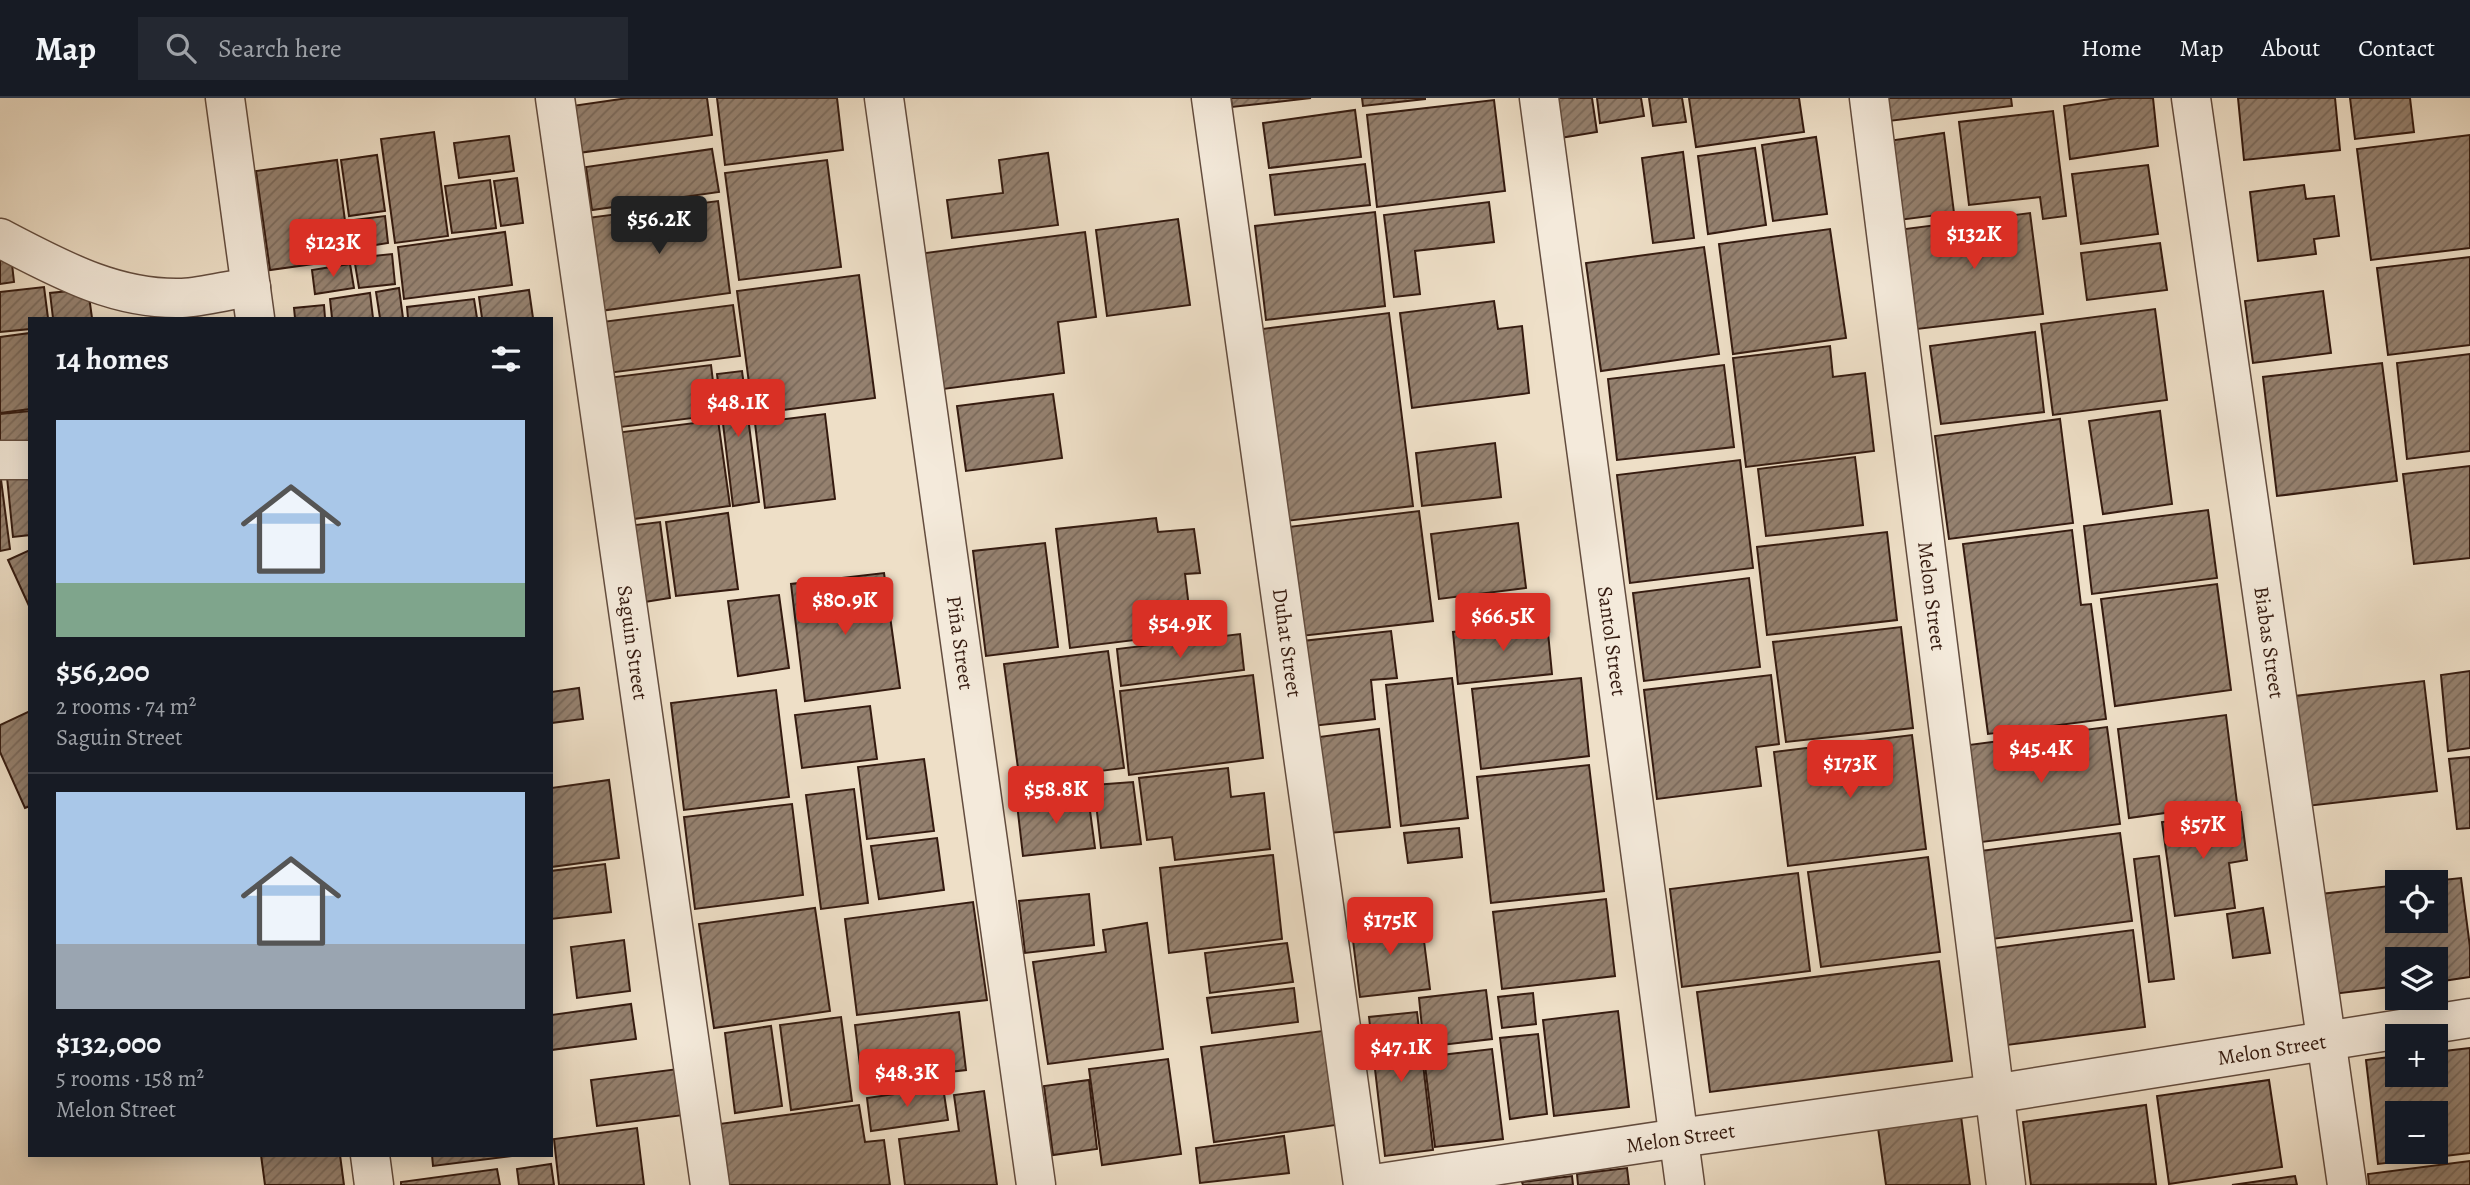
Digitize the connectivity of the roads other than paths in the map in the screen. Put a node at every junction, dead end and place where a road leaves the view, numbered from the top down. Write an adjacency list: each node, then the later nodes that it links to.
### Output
1 (225, 98): 9 (street)
2 (555, 98): 18 (street, Saguin Street)
3 (884, 98): 19 (street, Piña Street)
4 (1211, 98): 20 (street, Duhat Street)
5 (1539, 98): 15 (street, Santol Street)
6 (1869, 98): 14 (street, Melon Street)
7 (2191, 98): 13 (street, Biabas Street)
8 (0, 238): 9 (street)
9 (253, 303)
10 (0, 460): 11 (street)
11 (28, 460)
12 (2470, 1018): 13 (street, Melon Street)
13 (2325, 1041): 14 (street, Melon Street); 23 (street, Biabas Street)
14 (1993, 1094): 15 (street, Melon Street); 22 (street, Melon Street)
15 (1679, 1138): 20 (street, Melon Street); 21 (street, Santol Street)
16 (370, 1157): 17 (street)
17 (374, 1185)
18 (710, 1185)
19 (1036, 1185)
20 (1365, 1185)
21 (1685, 1185)
22 (2006, 1185)
23 (2347, 1185)

